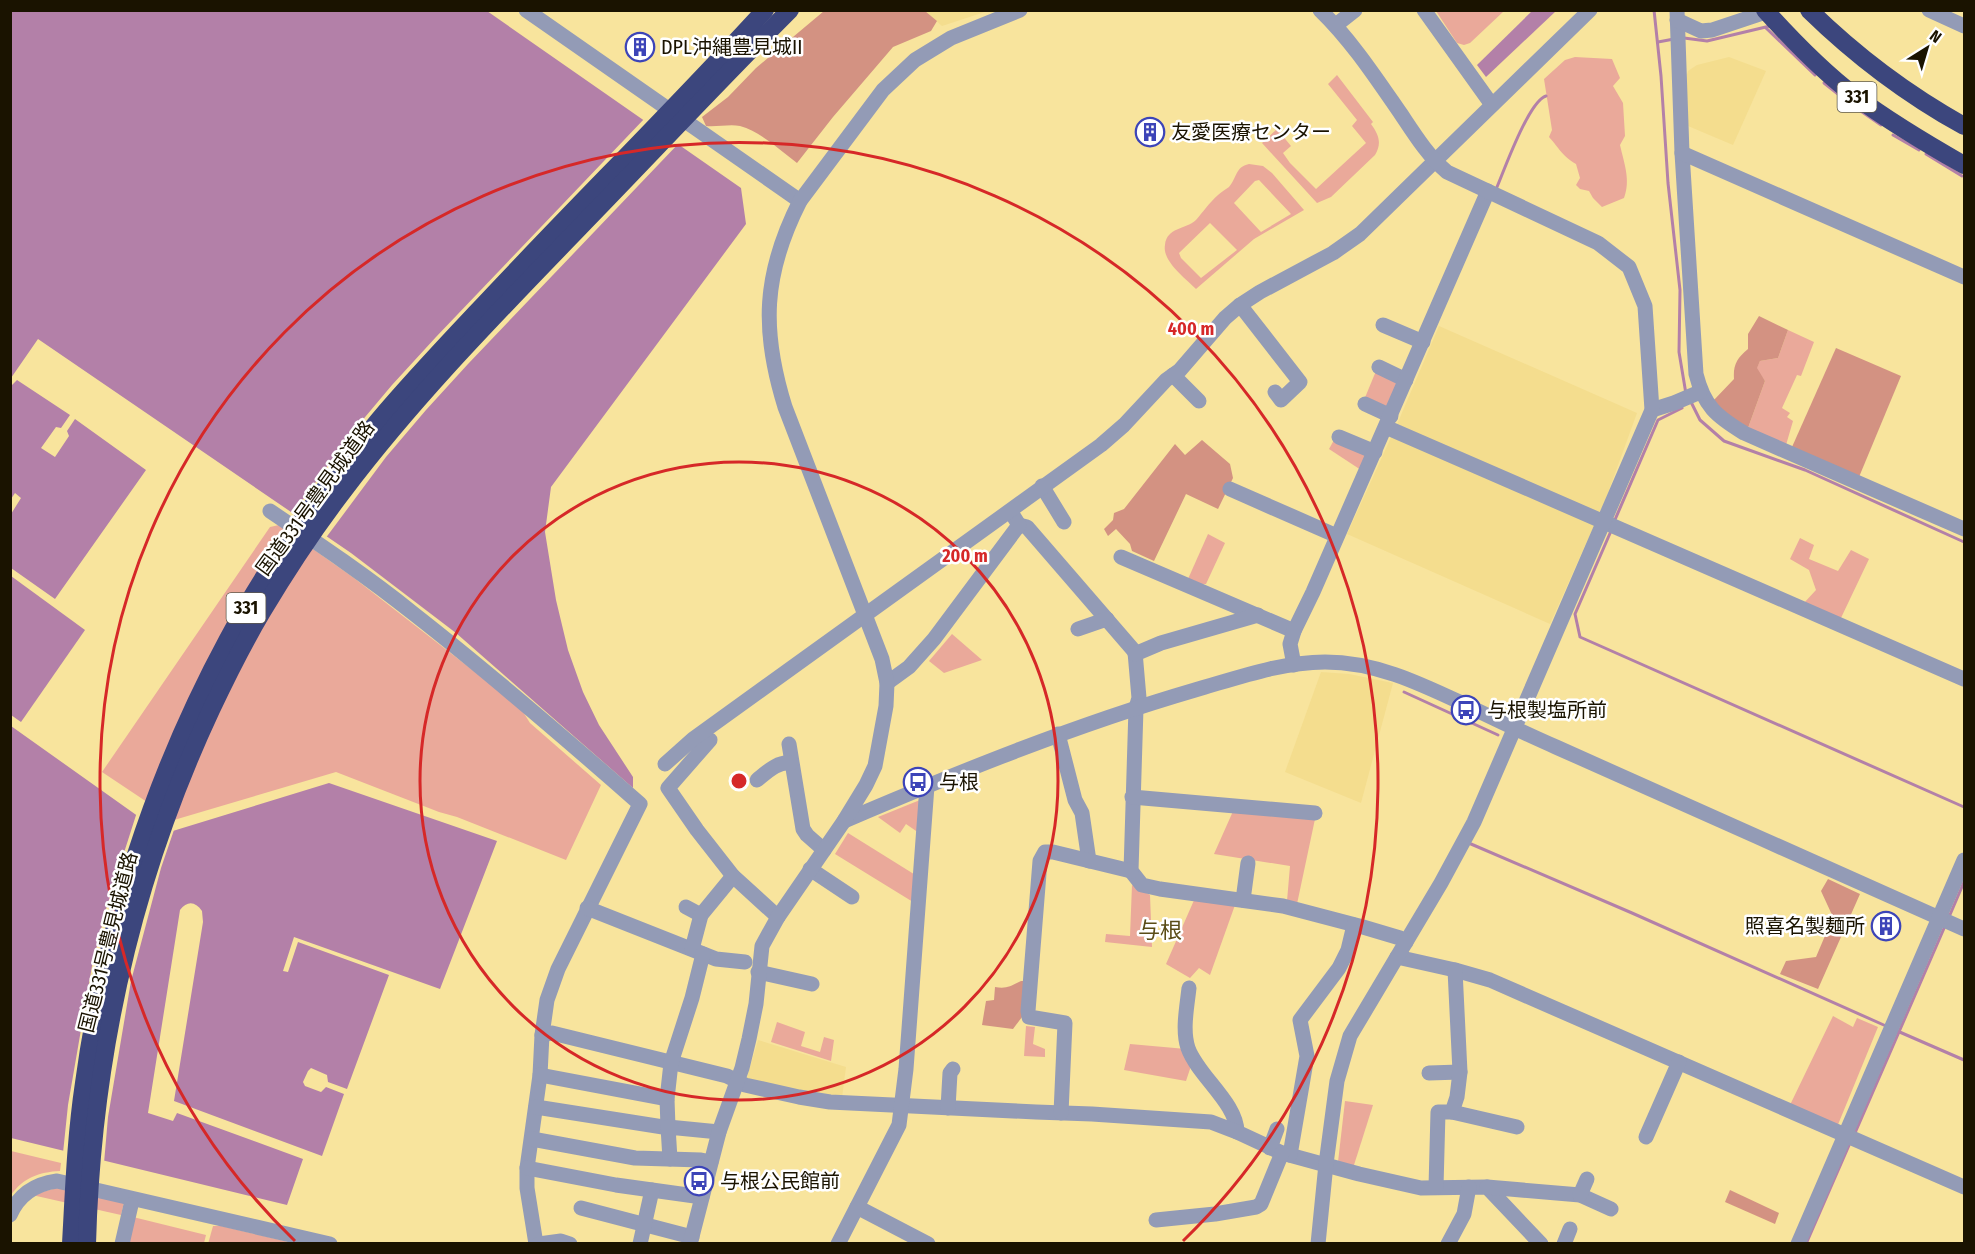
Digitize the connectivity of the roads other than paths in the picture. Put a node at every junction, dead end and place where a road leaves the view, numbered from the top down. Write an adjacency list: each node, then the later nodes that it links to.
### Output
1 (526, 10): 22 (street)
2 (765, 10): 16 (highway, 国道331号豊見城道路 / 331)
3 (790, 10): 16 (highway, 国道331号豊見城道路 / 331)
4 (1020, 10): 22 (street)
5 (1320, 10): 13 (street)
6 (1355, 10): 13 (street)
7 (1425, 10): 15 (street)
8 (1590, 10): 15 (street)
9 (1809, 10): 17 (highway, 331)
10 (1929, 10): 14 (street)
11 (1765, 11): 12 (street); 20 (highway, 331)
12 (1677, 19): 18 (street)
13 (1336, 25): 19 (street)
14 (1965, 26)
15 (1492, 105): 19 (street)
16 (684, 108): 139 (highway, 国道331号豊見城道路 / 331); 140 (highway, 国道331号豊見城道路 / 331)
17 (1965, 126)
18 (1683, 153): 23 (street); 31 (street)
19 (1434, 162): 21 (street); 24 (street)
20 (1965, 165)
21 (1488, 191): 26 (street); 34 (street)
22 (800, 201): 48 (street)
23 (1965, 277)
24 (1240, 305): 28 (street); 30 (street)
25 (1383, 324): 26 (street)
26 (1423, 342): 29 (street)
27 (1379, 367): 29 (street)
28 (1173, 375): 32 (street); 38 (street)
29 (1406, 380): 35 (street)
30 (1275, 392)
31 (1700, 392): 34 (street); 45 (street)
32 (1199, 401)
33 (1365, 404): 35 (street)
34 (1652, 410): 43 (street)
35 (1388, 421): 37 (street); 43 (street)
36 (1339, 437): 37 (street)
37 (1374, 452): 46 (street)
38 (1042, 486): 40 (street); 42 (street)
39 (1230, 489): 46 (street)
40 (1009, 510): 44 (street); 48 (street)
41 (270, 511): 81 (street)
42 (1064, 522)
43 (1604, 522): 55 (street); 58 (street)
44 (1019, 525): 50 (street); 56 (street)
45 (1965, 529)
46 (1337, 536): 52 (street)
47 (1121, 557): 49 (street)
48 (865, 615): 56 (street); 63 (street)
49 (1258, 615): 52 (street); 53 (street)
50 (1107, 619): 51 (street); 53 (street)
51 (1078, 629)
52 (1294, 631): 54 (street)
53 (1135, 654): 57 (street)
54 (1294, 665): 57 (street); 58 (street)
55 (1965, 679)
56 (887, 682): 65 (street)
57 (1136, 708): 59 (street); 67 (street)
58 (1515, 728): 84 (street); 87 (street)
59 (1058, 734): 66 (street); 73 (street)
60 (710, 740): 77 (street)
61 (789, 744): 62 (street)
62 (791, 763): 64 (street); 71 (street)
63 (665, 764)
64 (757, 780)
65 (866, 785): 68 (street); 70 (street)
66 (927, 786): 68 (street); 104 (street)
67 (1132, 797): 69 (street); 76 (street)
68 (900, 798): 70 (street)
69 (1315, 813)
70 (844, 821): 71 (street)
71 (824, 850): 75 (street)
72 (1965, 860): 84 (street)
73 (1089, 861): 76 (street); 108 (street)
74 (1248, 863): 79 (street)
75 (810, 869): 78 (street); 83 (street)
76 (1131, 871): 79 (street)
77 (733, 876): 82 (street); 83 (street)
78 (852, 897)
79 (1243, 900): 85 (street)
80 (686, 907): 82 (street)
81 (587, 909): 88 (street); 95 (street)
82 (701, 915): 88 (street)
83 (778, 917): 92 (street)
84 (1939, 918): 86 (street); 114 (street)
85 (1354, 925): 87 (street); 117 (street)
86 (1965, 929)
87 (1406, 942): 89 (street)
88 (697, 952): 90 (street); 97 (street)
89 (1397, 957): 91 (street); 120 (street)
90 (745, 962)
91 (1455, 970): 96 (street); 99 (street)
92 (759, 972): 93 (street); 102 (street)
93 (812, 984)
94 (1189, 988): 113 (street)
95 (542, 1035): 97 (street); 101 (street)
96 (1679, 1062): 114 (street); 115 (street)
97 (671, 1063): 102 (street); 103 (street)
98 (953, 1069): 106 (street)
99 (1460, 1072): 100 (street); 107 (street)
100 (1429, 1073)
101 (540, 1075): 103 (street); 105 (street)
102 (737, 1082): 104 (street); 112 (street)
103 (667, 1099): 109 (street)
104 (901, 1106): 106 (street); 131 (street)
105 (536, 1107): 109 (street); 116 (street)
106 (948, 1108): 108 (street)
107 (1452, 1112): 110 (street); 124 (street)
108 (1060, 1113): 113 (street)
109 (668, 1126): 112 (street); 118 (street)
110 (1517, 1127)
111 (1277, 1129): 117 (street)
112 (719, 1132): 119 (street)
113 (1237, 1132): 117 (street)
114 (1845, 1134): 123 (street); 152 (street)
115 (1646, 1137)
116 (532, 1138): 118 (street); 121 (street)
117 (1281, 1152): 120 (street); 135 (street)
118 (670, 1159): 119 (street)
119 (711, 1162): 129 (street)
120 (1326, 1164): 124 (street); 148 (street)
121 (527, 1168): 127 (street); 143 (street)
122 (1587, 1179): 128 (street)
123 (1965, 1186)
124 (1436, 1187): 125 (street)
125 (1468, 1187): 126 (street); 149 (street)
126 (1487, 1187): 128 (street); 150 (street)
127 (652, 1190): 129 (street); 136 (street)
128 (1580, 1195): 133 (street)
129 (702, 1197): 138 (street)
130 (130, 1205): 141 (street)
131 (857, 1207): 146 (street); 147 (street)
132 (580, 1208): 136 (street)
133 (1611, 1209)
134 (10, 1215): 142 (street)
135 (1156, 1220)
136 (645, 1224): 138 (street); 145 (street)
137 (1570, 1229): 151 (street)
138 (691, 1240)
139 (71, 1244)
140 (87, 1244)
141 (122, 1244)
142 (330, 1244)
143 (538, 1244): 144 (street)
144 (570, 1244)
145 (640, 1244)
146 (838, 1244)
147 (928, 1244)
148 (1318, 1244)
149 (1448, 1244)
150 (1541, 1244)
151 (1564, 1244)
152 (1798, 1244)

